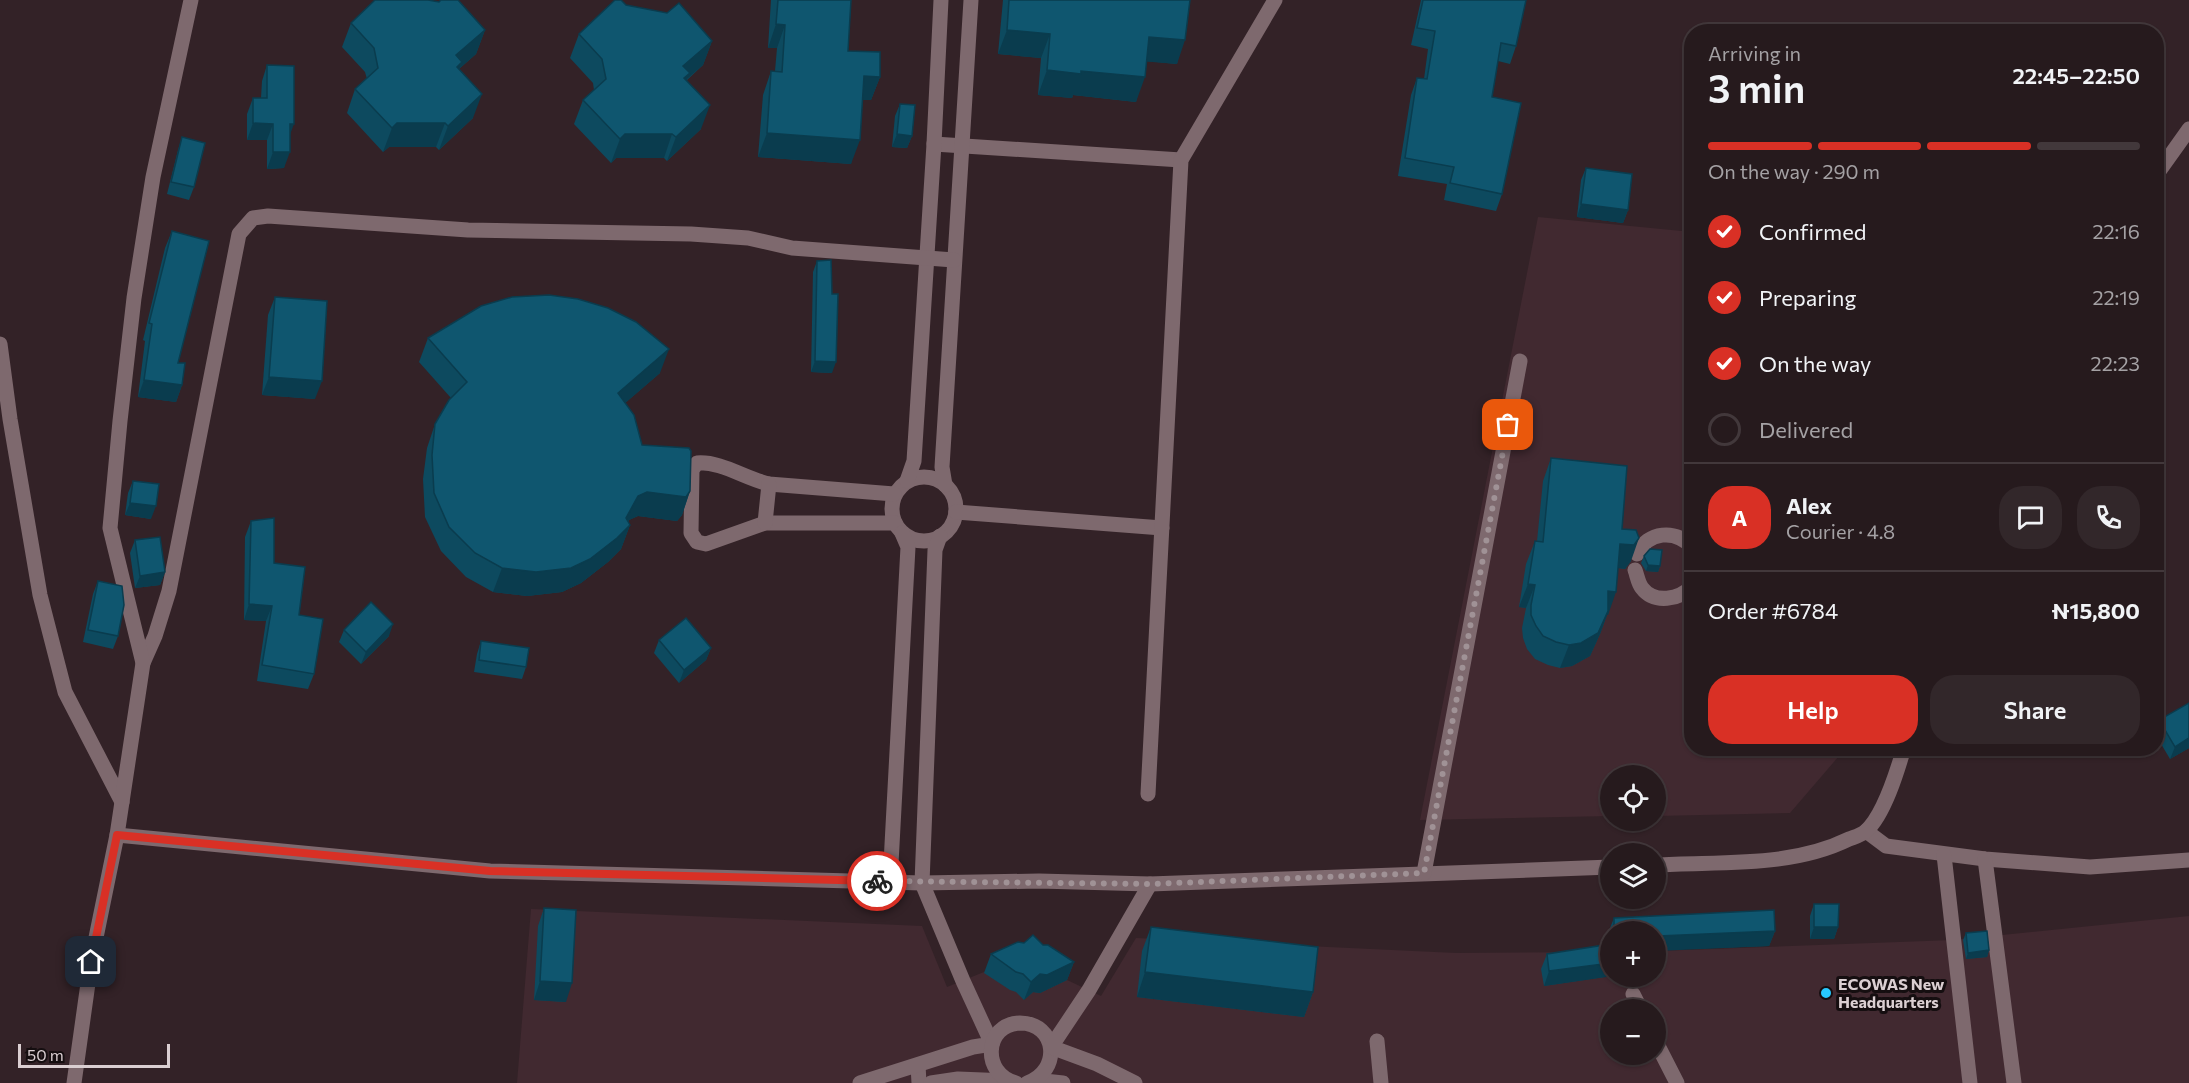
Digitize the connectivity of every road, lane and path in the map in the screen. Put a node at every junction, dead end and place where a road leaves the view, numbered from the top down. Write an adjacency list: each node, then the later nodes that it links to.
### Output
1 (191, 0): 25 (street)
2 (941, 0): 6 (street)
3 (971, 0): 7 (street)
4 (1275, 0): 8 (street)
5 (2189, 129): 9 (street)
6 (934, 144): 7 (street); 10 (street)
7 (961, 146): 8 (street); 11 (street)
8 (1181, 160): 21 (street)
9 (2164, 164)
10 (927, 257): 11 (street); 14 (street); 25 (street)
11 (954, 260): 16 (street)
12 (0, 344): 28 (street)
13 (1520, 362): 36 (street)
14 (907, 481): 16 (street); 17 (street)
15 (769, 484): 17 (street); 19 (street); 19 (street)
16 (945, 484): 18 (street)
17 (894, 494): 20 (street)
18 (956, 512): 21 (street); 22 (street)
19 (765, 524): 20 (street)
20 (899, 528): 22 (street); 37 (street)
21 (1162, 528): 27 (street)
22 (940, 536): 38 (street)
23 (1684, 539): 24 (street)
24 (1684, 593)
25 (143, 663): 28 (street)
26 (1902, 756): 29 (street)
27 (1148, 794)
28 (122, 802): 30 (street)
29 (1866, 831): 31 (street); 34 (street)
30 (117, 835): 37 (street); 50 (street)
31 (1944, 855): 32 (street); 57 (street)
32 (1985, 859): 33 (street); 58 (street)
33 (2189, 860)
34 (1666, 865)
35 (1600, 867): 36 (street)
36 (1424, 873): 39 (street)
37 (890, 882): 38 (street)
38 (922, 883): 39 (street); 43 (street)
39 (1150, 884): 44 (street)
40 (1633, 994): 41 (street)
41 (1636, 999)
42 (1377, 1041): 55 (street)
43 (992, 1044): 44 (street); 46 (street); 48 (street)
44 (1050, 1047): 47 (street); 49 (street)
45 (1666, 1062): 56 (street)
46 (918, 1065): 51 (street); 52 (street)
47 (1127, 1081)
48 (1012, 1082): 53 (street)
49 (1031, 1082): 54 (street)
50 (74, 1083)
51 (860, 1083)
52 (919, 1083)
53 (931, 1083)
54 (1063, 1083)
55 (1381, 1083)
56 (1677, 1083)
57 (1970, 1083)
58 (2014, 1083)

